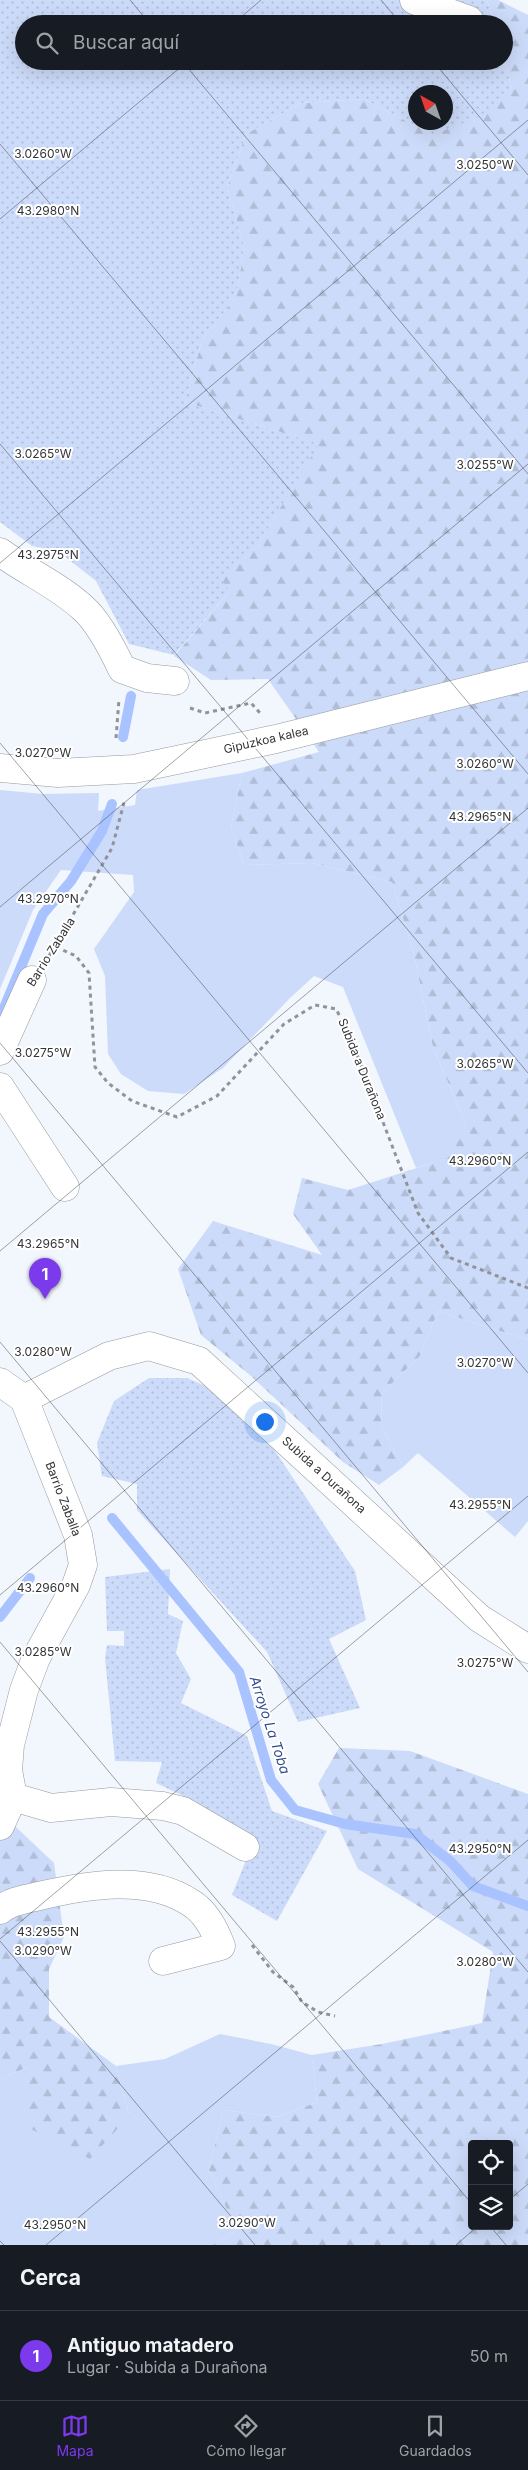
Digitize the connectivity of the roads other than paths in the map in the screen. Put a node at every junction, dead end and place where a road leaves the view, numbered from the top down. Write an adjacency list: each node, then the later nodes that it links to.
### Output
1 (414, 0): 2 (street)
2 (455, 15)
3 (0, 552): 5 (street)
4 (528, 676): 6 (street, Gipuzkoa kalea)
5 (175, 681)
6 (0, 768)
7 (32, 980): 8 (street, Barrio Zaballa)
8 (0, 1051)
9 (0, 1087): 10 (street)
10 (66, 1187)
11 (0, 1382): 12 (street)
12 (24, 1399): 13 (street, Subida a Durañona); 14 (street, Barrio Zaballa)
13 (528, 1648)
14 (13, 1797): 15 (street); 16 (street)
15 (0, 1826)
16 (244, 1847)
17 (0, 1910): 18 (street)
18 (163, 1961)

